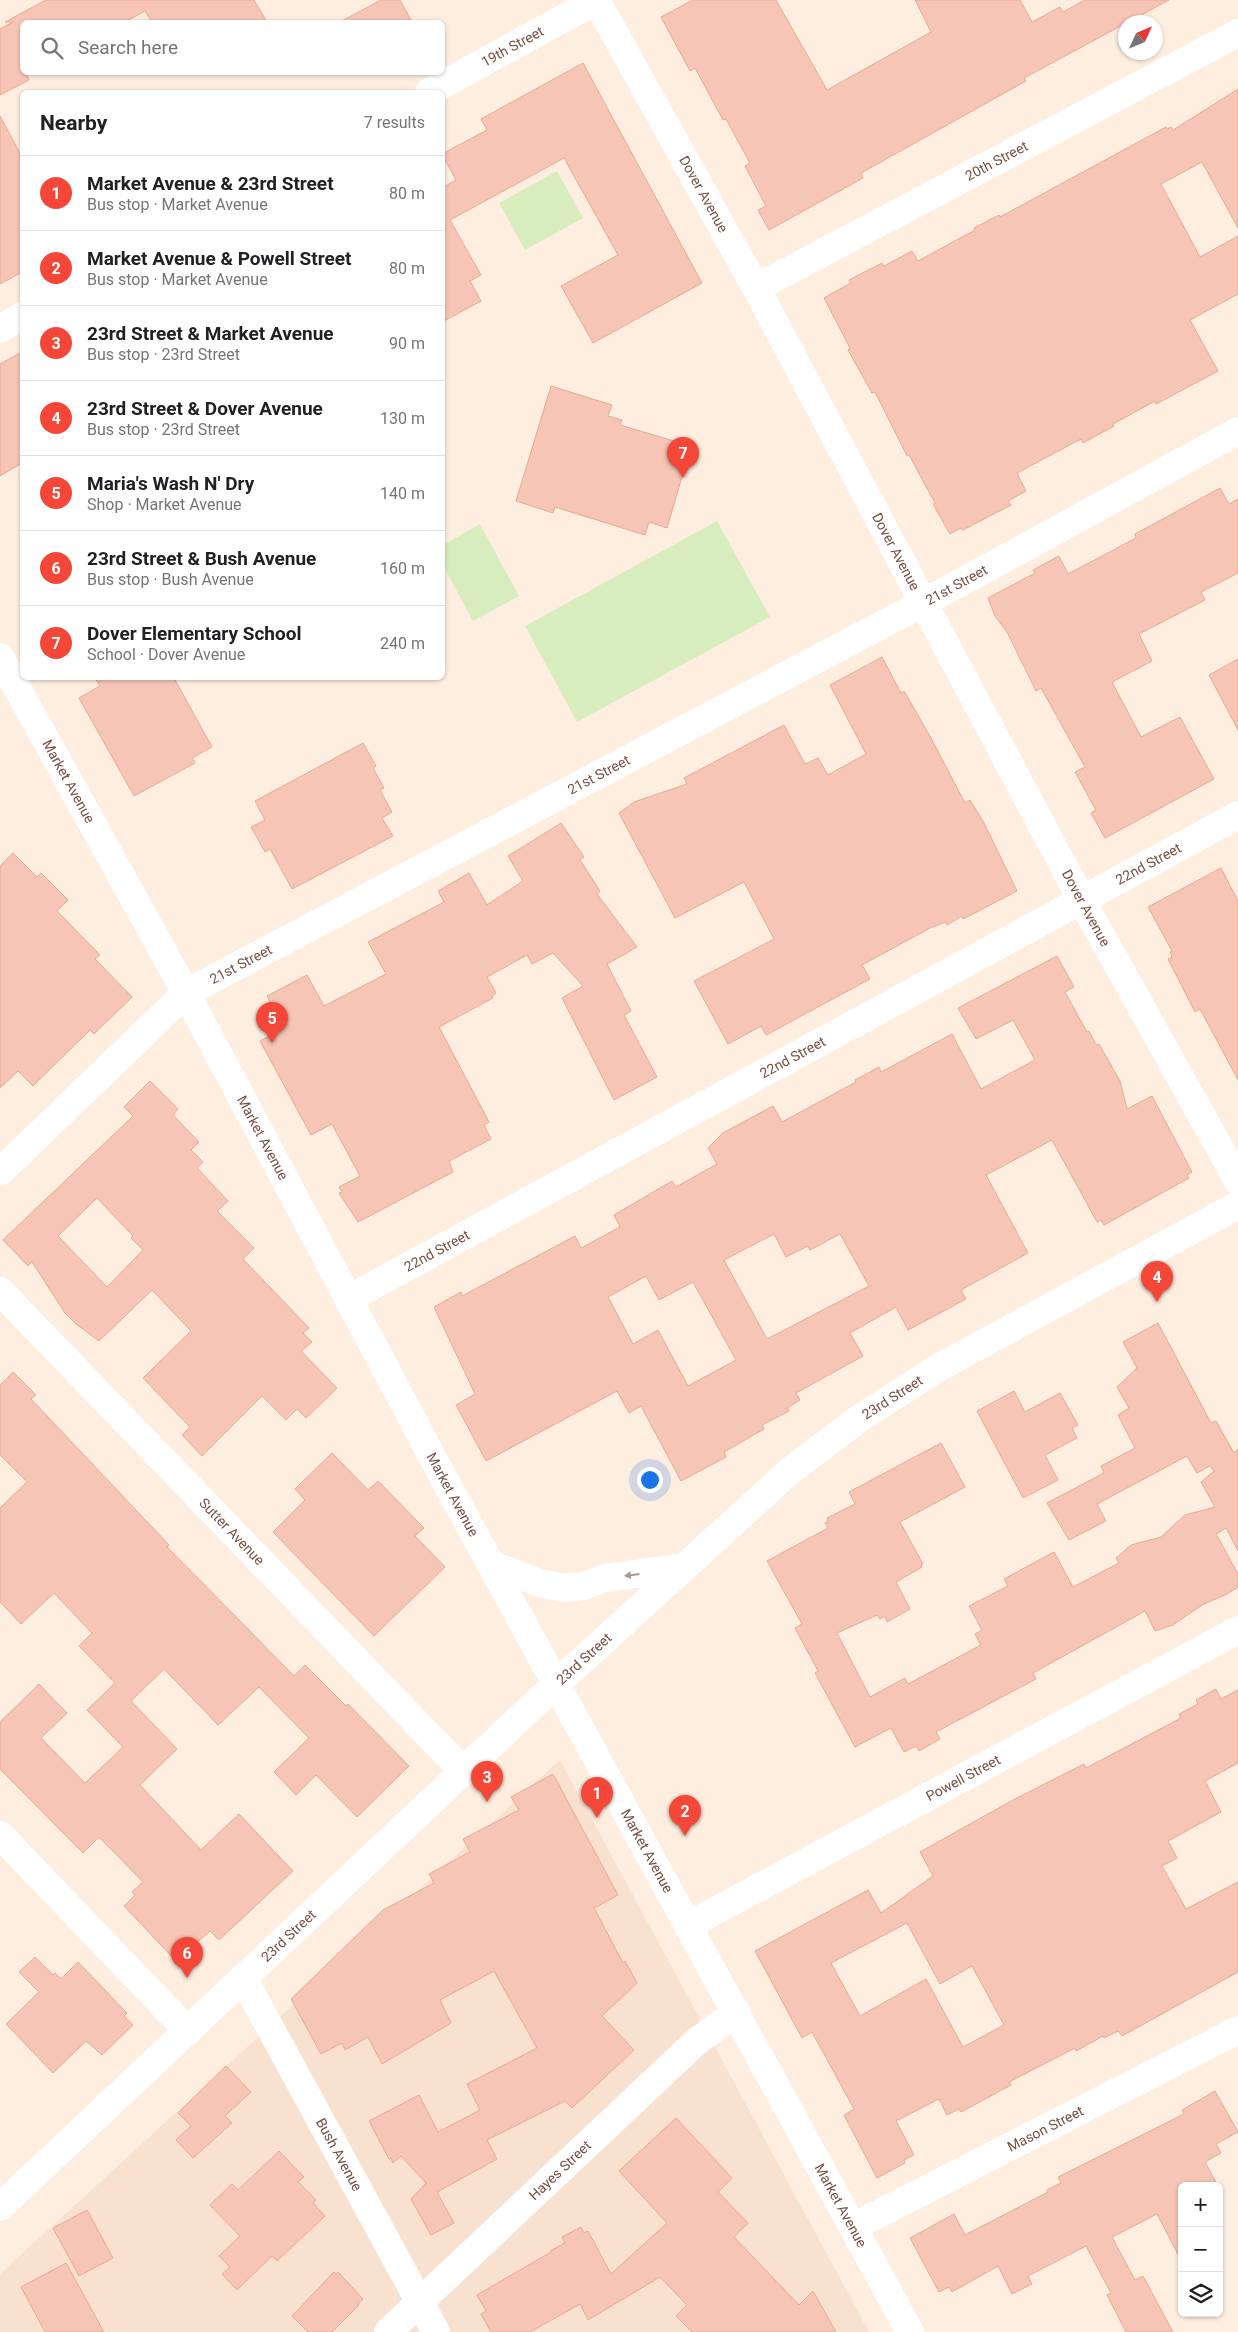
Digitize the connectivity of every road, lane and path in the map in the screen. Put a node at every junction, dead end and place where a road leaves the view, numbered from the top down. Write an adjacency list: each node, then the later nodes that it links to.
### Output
1 (596, 0): 3 (street, 19th Street); 4 (street, Dover Avenue)
2 (1238, 33): 4 (street, 20th Street)
3 (433, 90)
4 (756, 288): 8 (street, Dover Avenue)
5 (20, 317): 6 (street)
6 (0, 329)
7 (1238, 431): 8 (street, 21st Street)
8 (923, 603): 11 (street, Dover Avenue); 12 (street, 21st Street)
9 (0, 657): 12 (street, Market Avenue)
10 (1238, 815): 11 (street, 22nd Street)
11 (1081, 899): 14 (street, Dover Avenue); 17 (street, 22nd Street)
12 (186, 993): 13 (street, 21st Street); 17 (street, Market Avenue)
13 (0, 1172)
14 (1238, 1180)
15 (1238, 1205): 19 (street, 23rd Street)
16 (0, 1291): 22 (street, Sutter Avenue)
17 (348, 1299): 18 (street, Market Avenue)
18 (490, 1564): 19 (street, one-way to 18); 21 (street, Market Avenue)
19 (680, 1568): 21 (street, 23rd Street)
20 (1238, 1630): 24 (street, Powell Street)
21 (556, 1684): 22 (street, 23rd Street); 24 (street, Market Avenue)
22 (463, 1771): 25 (street, 23rd Street)
23 (0, 1836): 28 (street)
24 (689, 1925): 26 (street, Market Avenue)
25 (243, 1978): 28 (street, 23rd Street); 31 (street, Bush Avenue)
26 (737, 2012): 30 (street, Market Avenue); 31 (street, Hayes Street)
27 (1238, 2030): 30 (street, Mason Street)
28 (188, 2031): 29 (street, 23rd Street)
29 (0, 2207)
30 (853, 2227): 32 (street, Market Avenue)
31 (420, 2302): 33 (street, Hayes Street); 34 (street, Bush Avenue)
32 (907, 2331)
33 (388, 2332)
34 (436, 2332)

